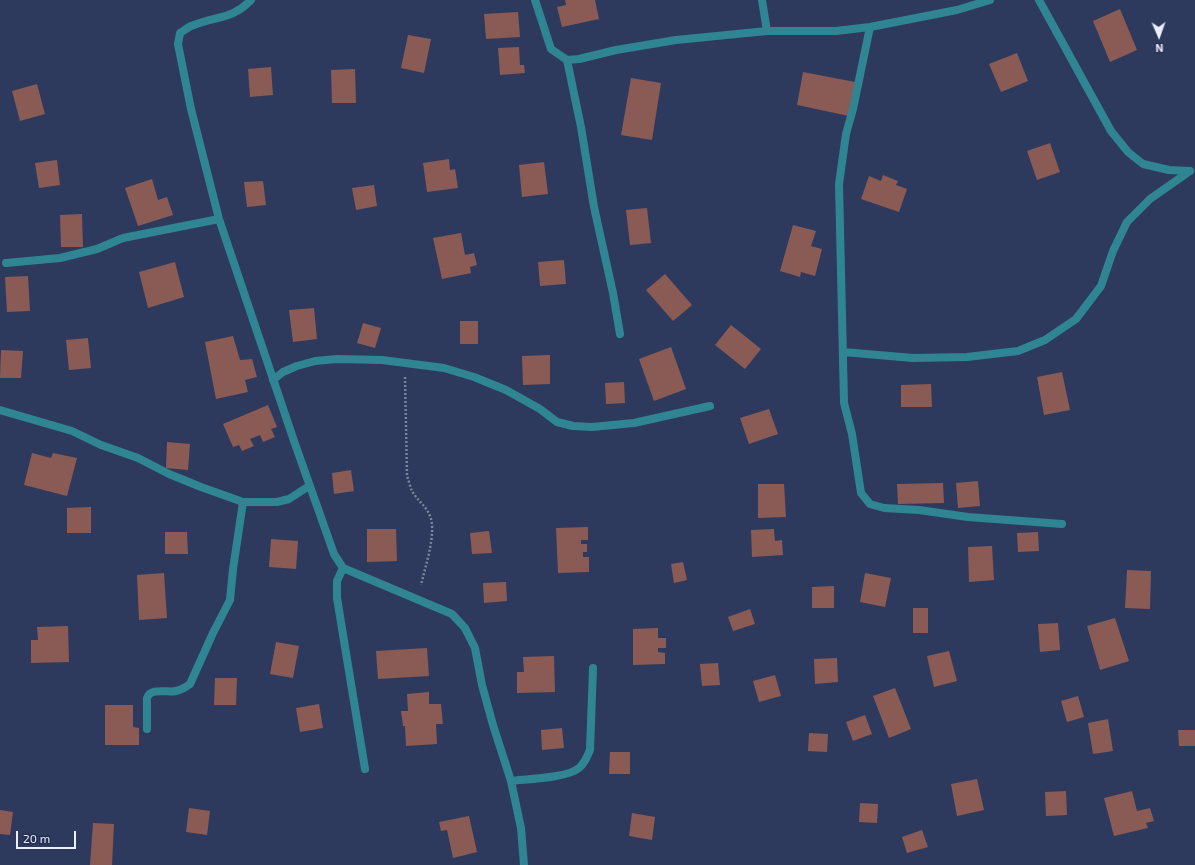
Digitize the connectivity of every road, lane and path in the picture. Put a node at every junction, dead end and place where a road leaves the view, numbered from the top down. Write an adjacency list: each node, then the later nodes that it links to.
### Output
1 (251, 0): 10 (street)
2 (535, 0): 8 (street)
3 (762, 0): 7 (street)
4 (990, 0): 6 (street)
5 (1039, 0): 9 (street)
6 (870, 27): 7 (street); 13 (street)
7 (766, 31): 8 (street)
8 (567, 60): 12 (street)
9 (1193, 170): 13 (street)
10 (219, 219): 11 (street); 15 (street)
11 (6, 263)
12 (620, 334)
13 (843, 352): 20 (street)
14 (406, 364): 15 (street); 16 (street); 22 (path)
15 (273, 380): 18 (street)
16 (710, 406)
17 (0, 410): 19 (street)
18 (309, 486): 19 (street); 21 (street)
19 (243, 502): 24 (street)
20 (1062, 524)
21 (343, 568): 22 (street); 25 (street)
22 (418, 600): 26 (street)
23 (593, 668): 26 (street)
24 (147, 729)
25 (365, 769)
26 (512, 781): 27 (street)
27 (524, 865)

